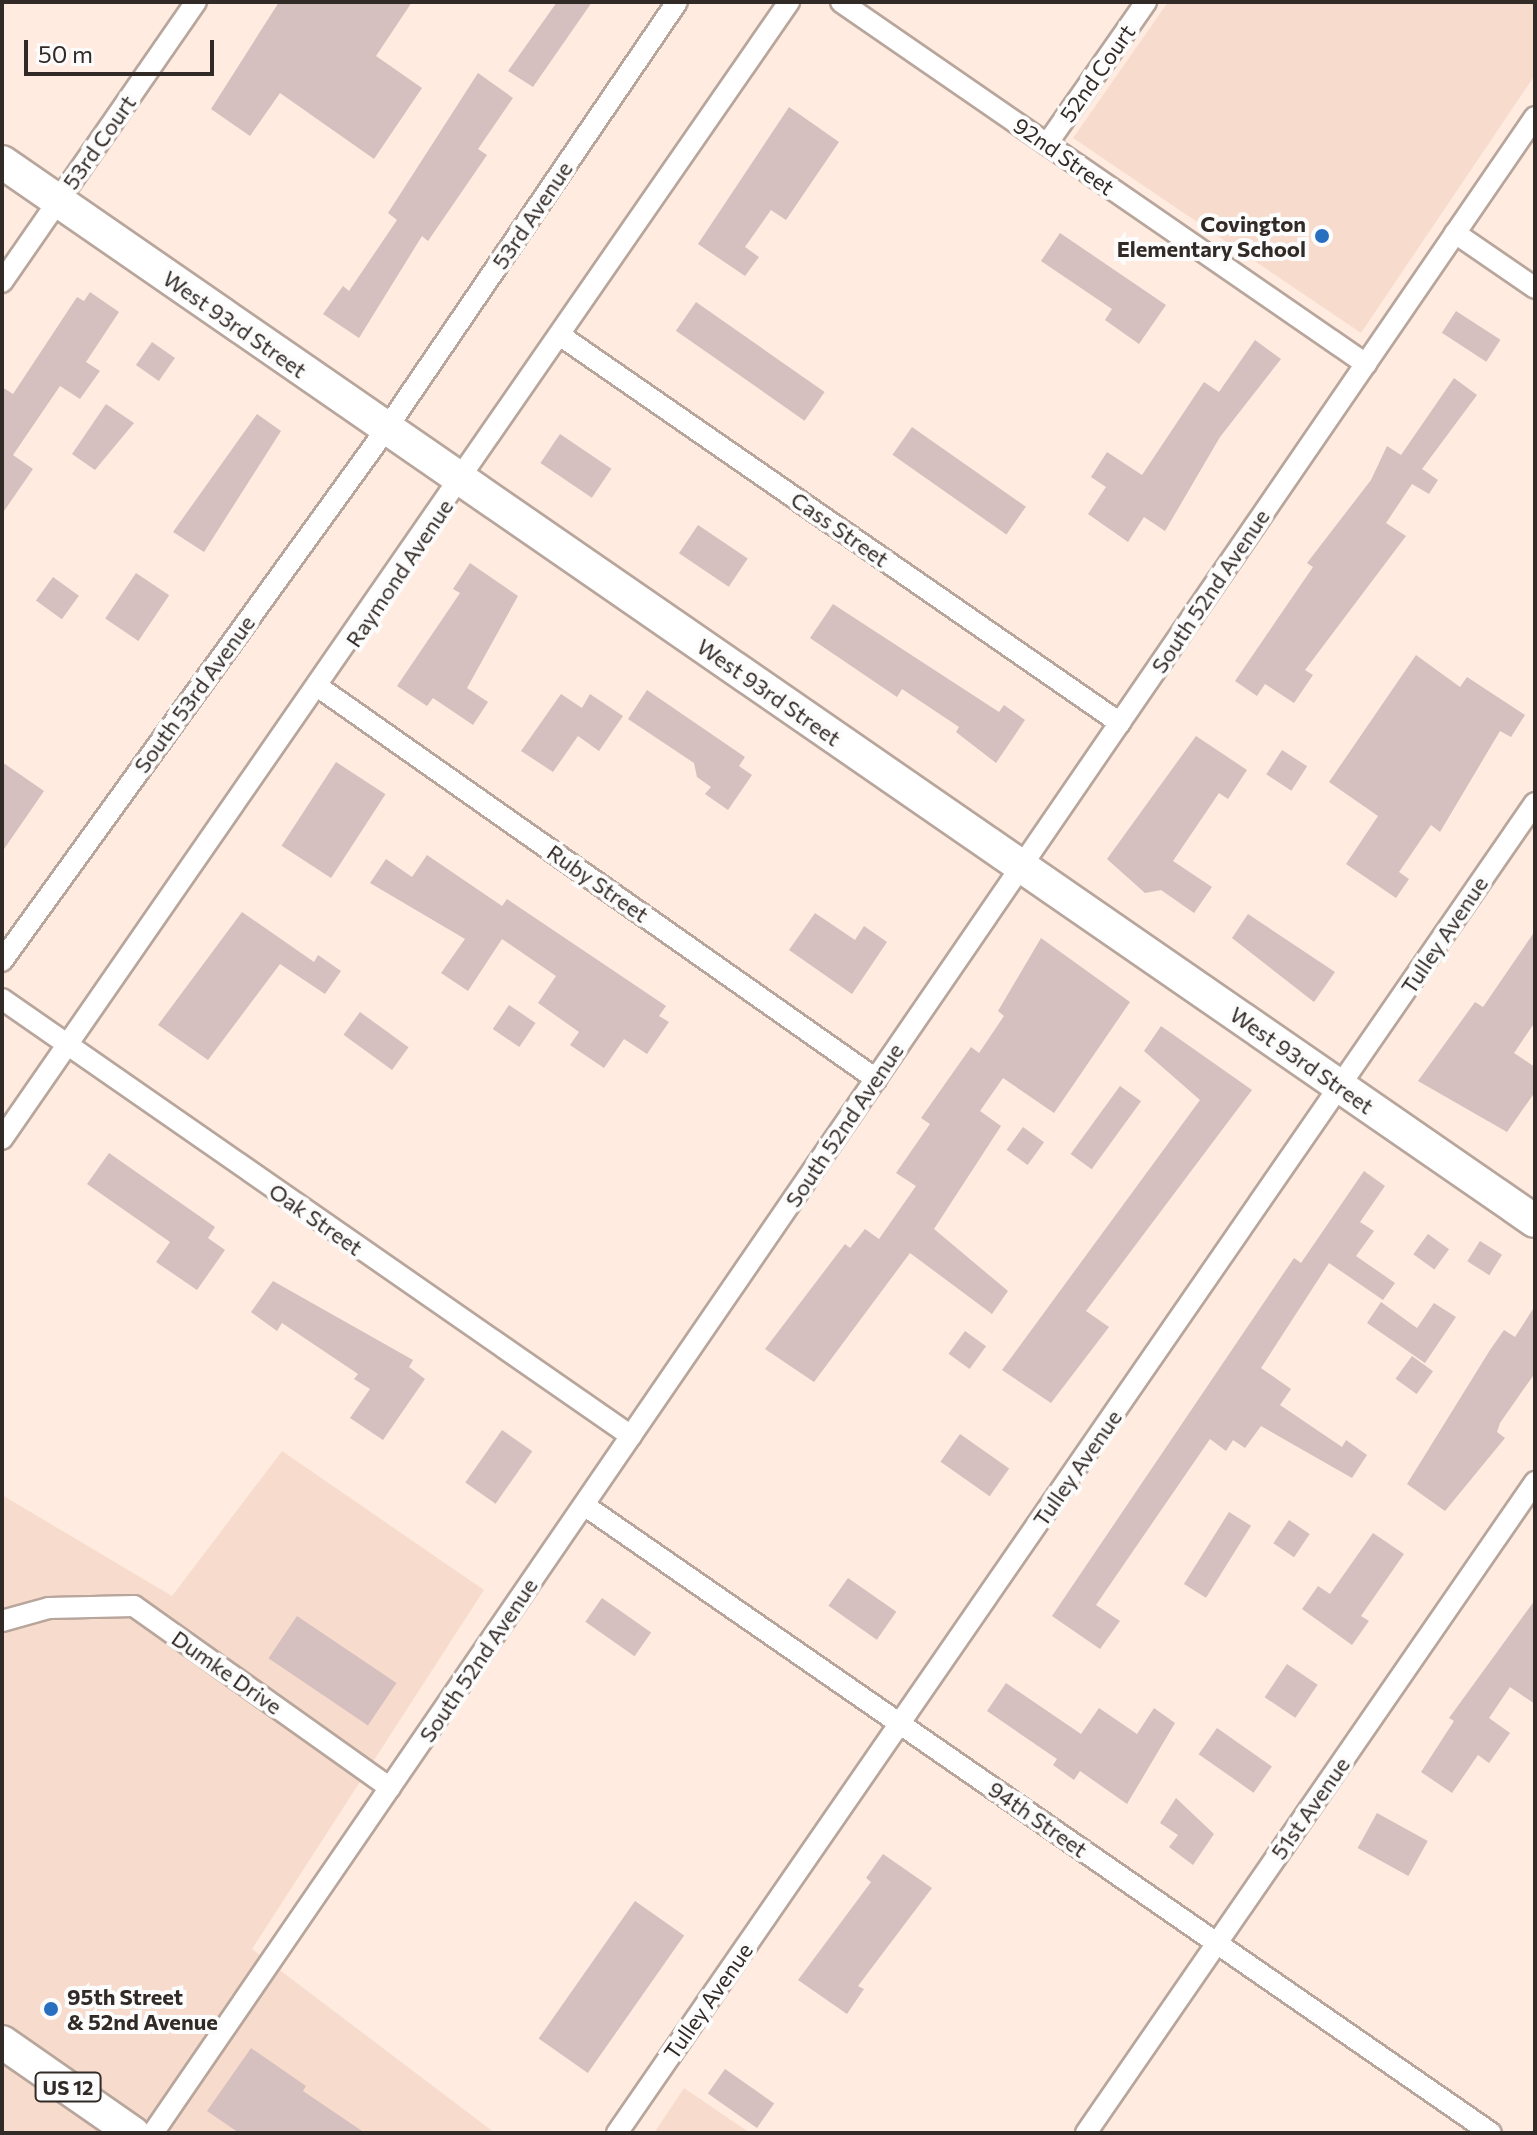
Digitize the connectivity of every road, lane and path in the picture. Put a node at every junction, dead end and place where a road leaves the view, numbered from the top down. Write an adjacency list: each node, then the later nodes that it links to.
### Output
1 (196, 2): 9 (street, 53rd Court)
2 (677, 2): 15 (street, 53rd Avenue)
3 (789, 2): 13 (street, Raymond Avenue)
4 (841, 2): 7 (street, 92nd Street)
5 (1146, 2): 7 (street, 52nd Court)
6 (1535, 117): 10 (street, South 52nd Avenue)
7 (1047, 144): 14 (street, 92nd Street)
8 (2, 162): 9 (main road, West 93rd Street)
9 (58, 201): 11 (street, 53rd Court); 15 (main road, West 93rd Street)
10 (1455, 233): 12 (street); 14 (street, South 52nd Avenue)
11 (2, 282)
12 (1535, 288)
13 (561, 336): 16 (street, Raymond Avenue); 18 (street, Cass Street)
14 (1366, 364): 18 (street, South 52nd Avenue)
15 (387, 428): 16 (main road, West 93rd Street); 21 (street, South 53rd Avenue)
16 (462, 480): 17 (street, Raymond Avenue); 20 (main road, West 93rd Street)
17 (320, 688): 23 (street, Raymond Avenue); 24 (street, Ruby Street)
18 (1120, 723): 20 (street, South 52nd Avenue)
19 (1535, 803): 25 (street, Tulley Avenue)
20 (1021, 866): 24 (street, South 52nd Avenue); 25 (main road, West 93rd Street)
21 (2, 961)
22 (2, 999): 23 (street, Oak Street)
23 (67, 1046): 26 (street, Raymond Avenue); 28 (street, Oak Street)
24 (876, 1079): 28 (street, South 52nd Avenue)
25 (1340, 1087): 27 (main road, West 93rd Street); 32 (street, Tulley Avenue)
26 (2, 1139)
27 (1535, 1221)
28 (631, 1436): 30 (street, South 52nd Avenue)
29 (1535, 1482): 34 (street, 51st Avenue)
30 (584, 1505): 32 (street, 94th Street); 33 (street, South 52nd Avenue)
31 (2, 1621): 33 (street, Dumke Drive)
32 (900, 1723): 34 (street, 94th Street); 38 (street, Tulley Avenue)
33 (390, 1788): 37 (street, South 52nd Avenue)
34 (1216, 1944): 39 (street, 51st Avenue); 40 (street, 94th Street)
35 (2, 2042): 36 (main road, US 12)
36 (133, 2133)
37 (153, 2133)
38 (617, 2133)
39 (1086, 2133)
40 (1491, 2133)

